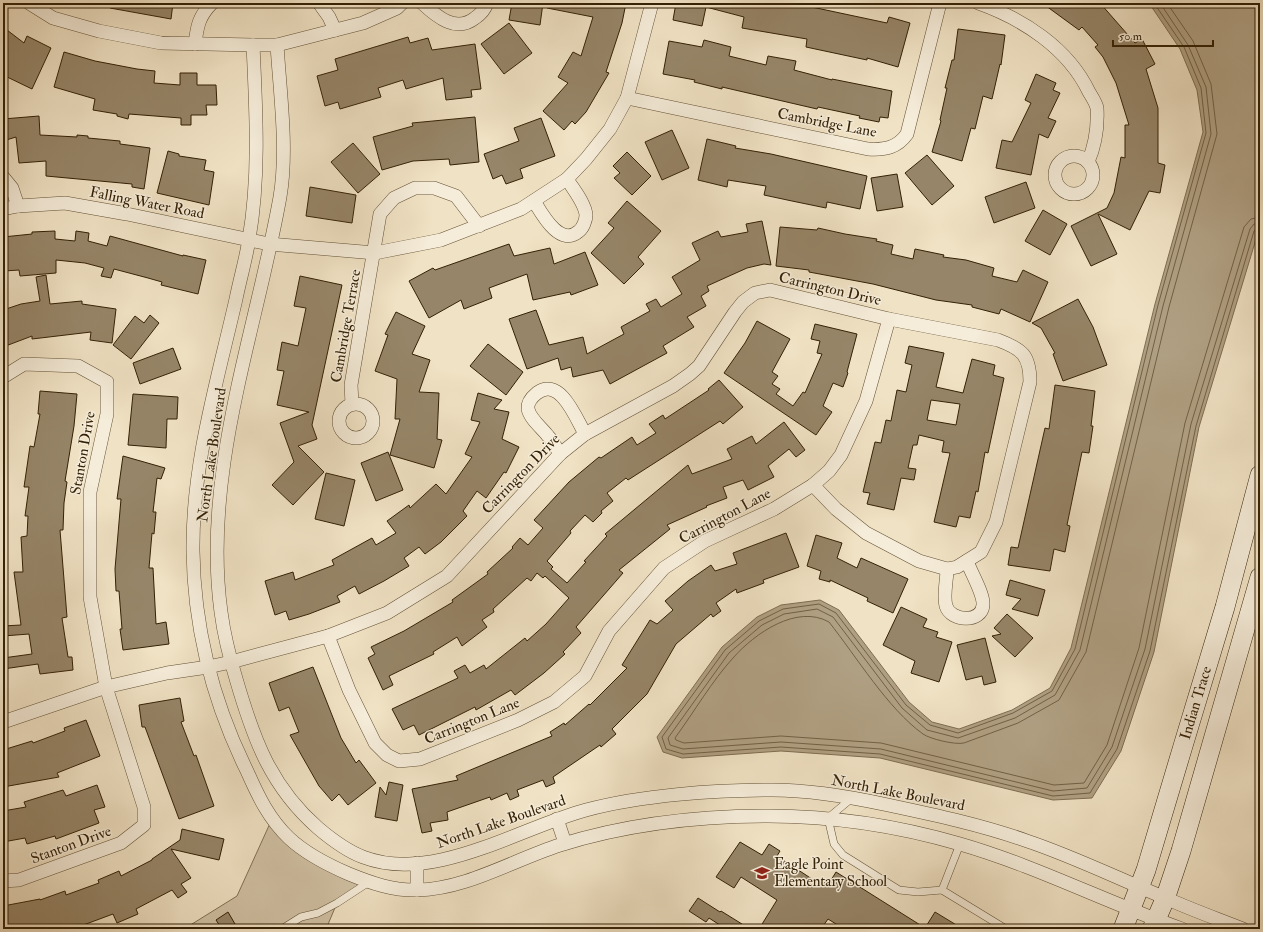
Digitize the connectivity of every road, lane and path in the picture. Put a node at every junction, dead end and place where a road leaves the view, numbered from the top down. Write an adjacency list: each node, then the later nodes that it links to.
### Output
1 (29, 3): 11 (street)
2 (212, 3): 11 (street)
3 (319, 3): 10 (street)
4 (402, 3): 10 (street)
5 (422, 3): 6 (street)
6 (487, 3)
7 (652, 3): 14 (street, Falling Water Road)
8 (940, 3): 14 (street, Cambridge Lane)
9 (978, 3): 15 (street)
10 (335, 30): 13 (street)
11 (195, 44): 12 (street)
12 (253, 45): 13 (street); 22 (street, North Lake Boulevard)
13 (277, 45): 23 (street, North Lake Boulevard)
14 (627, 98): 17 (street, Falling Water Road)
15 (1088, 162)
16 (3, 177): 19 (street)
17 (567, 180): 18 (street, Falling Water Road); 18 (street)
18 (534, 201): 21 (street, Falling Water Road)
19 (18, 206): 20 (street, Falling Water Road); 22 (street, Falling Water Road)
20 (3, 209)
21 (478, 226): 24 (street, Falling Water Road); 24 (street, Cambridge Terrace)
22 (249, 240): 23 (street, Falling Water Road); 37 (street, North Lake Boulevard)
23 (269, 244): 24 (street, Falling Water Road); 36 (street, North Lake Boulevard)
24 (375, 253): 27 (street, Cambridge Terrace)
25 (889, 319): 28 (street, Carrington Drive); 31 (street, Carrington Lane); 32 (street, Carrington Drive)
26 (3, 377): 38 (street, Stanton Drive)
27 (352, 404)
28 (585, 434): 29 (street, Carrington Drive); 29 (street)
29 (560, 454): 35 (street, Carrington Drive)
30 (1260, 475): 48 (main road, Indian Trace)
31 (814, 485): 33 (street); 35 (street, Carrington Lane)
32 (967, 561): 33 (street, Carrington Drive); 33 (street)
33 (946, 569)
34 (1260, 577): 51 (main road, Indian Trace)
35 (328, 636): 36 (street, Carrington Drive)
36 (231, 662): 37 (street); 45 (street, North Lake Boulevard)
37 (208, 667): 38 (street); 47 (street, North Lake Boulevard)
38 (106, 687): 39 (street); 46 (street, Stanton Drive)
39 (3, 722)
40 (853, 798): 41 (lane); 42 (street, North Lake Boulevard); 48 (street, North Lake Boulevard)
41 (828, 818): 43 (street, North Lake Boulevard); 44 (street, North Lake Boulevard); 50 (lane)
42 (557, 819): 43 (street); 45 (street, North Lake Boulevard)
43 (565, 843): 49 (street, North Lake Boulevard)
44 (960, 844): 50 (lane); 52 (street, North Lake Boulevard)
45 (417, 863): 49 (street)
46 (3, 881)
47 (369, 882): 49 (street, North Lake Boulevard); 54 (lane)
48 (1139, 887): 51 (street, North Lake Boulevard); 52 (main road, Indian Trace)
49 (417, 890)
50 (942, 890): 55 (lane)
51 (1165, 898): 53 (main road, Indian Trace); 58 (street, North Lake Boulevard)
52 (1130, 908): 53 (street, North Lake Boulevard); 56 (main road, Indian Trace)
53 (1154, 924): 57 (street, North Lake Boulevard)
54 (282, 929)
55 (1006, 929)
56 (1123, 929)
57 (1182, 929)
58 (1243, 929)

